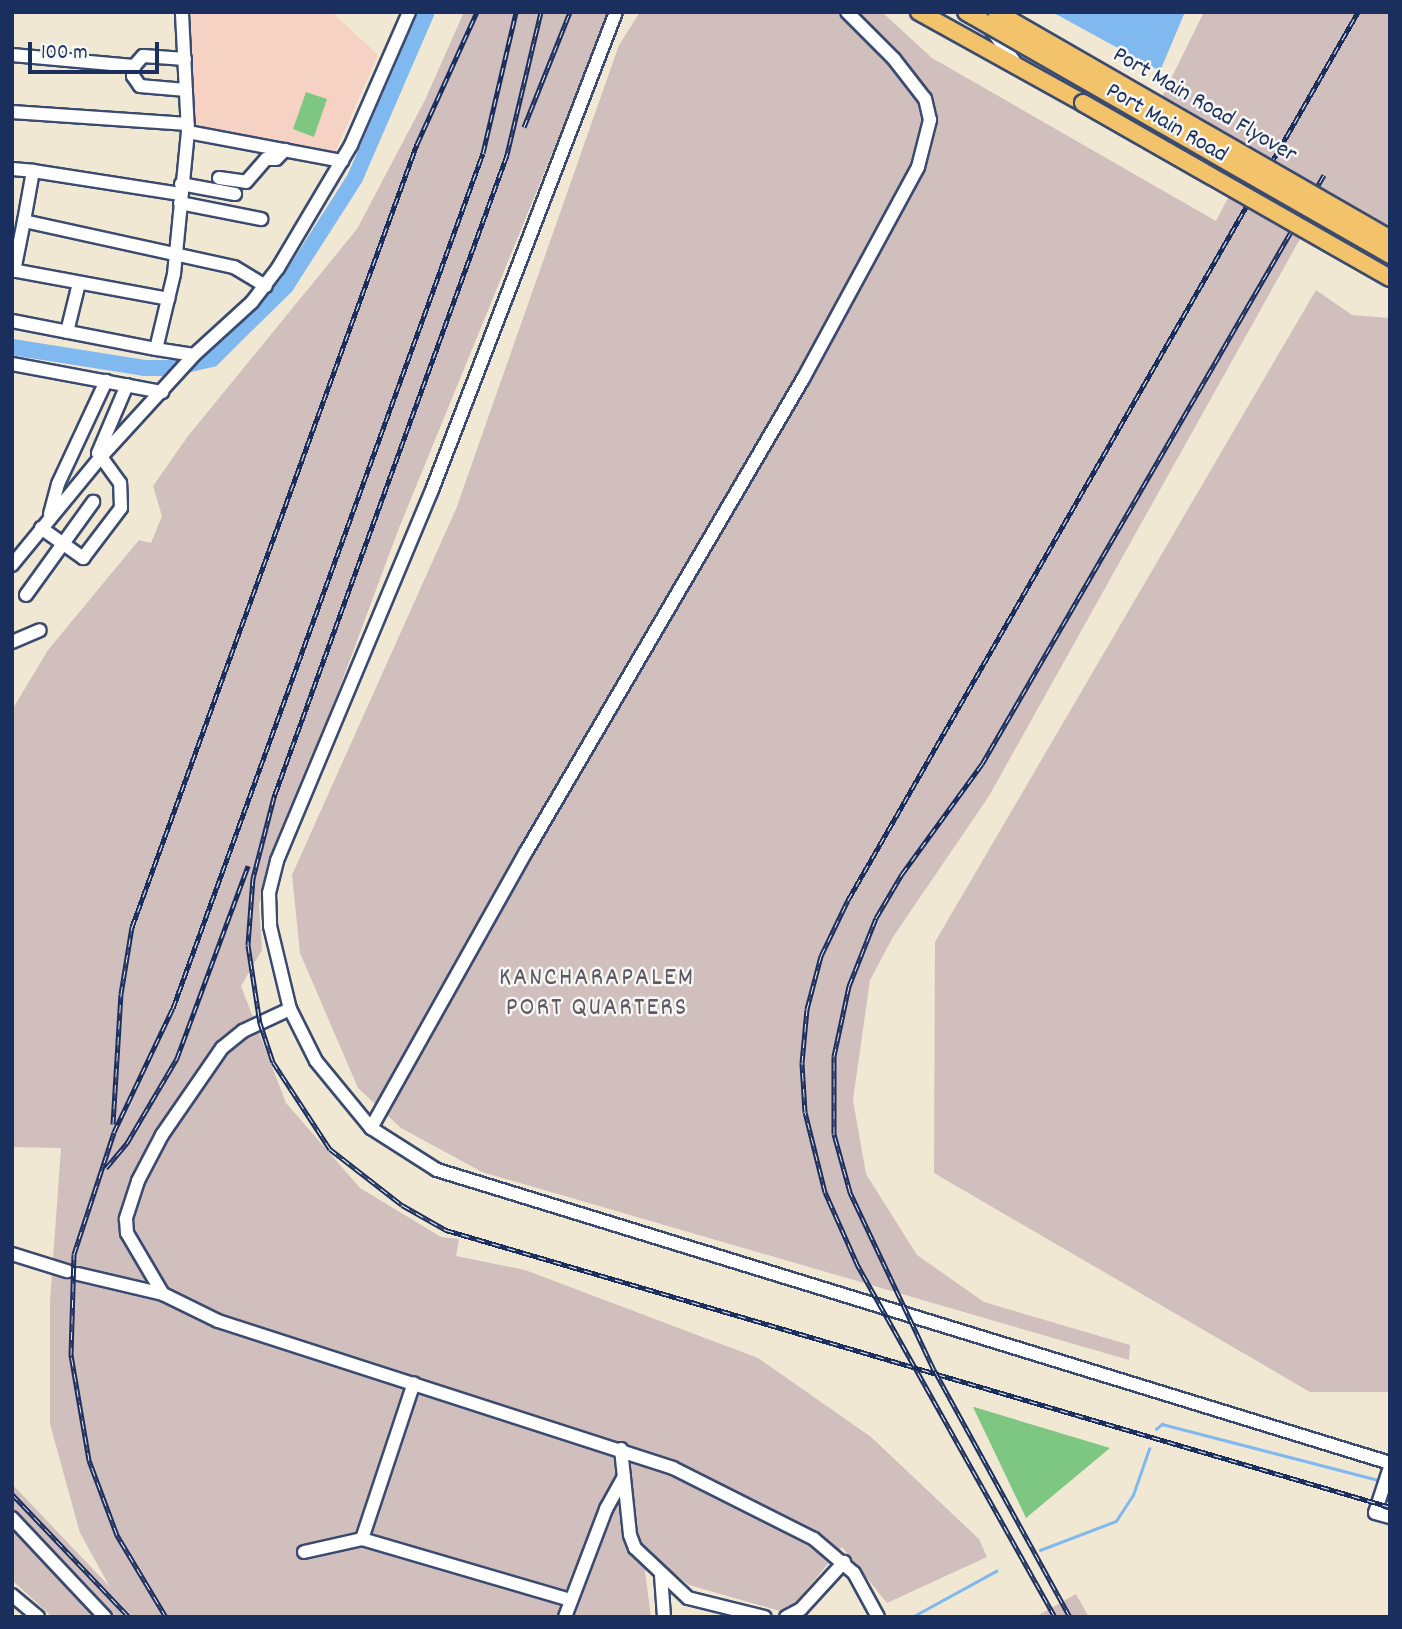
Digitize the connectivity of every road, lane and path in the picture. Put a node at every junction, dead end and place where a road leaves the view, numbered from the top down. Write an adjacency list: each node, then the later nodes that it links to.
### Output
1 (182, 12): 10 (street)
2 (409, 12): 17 (street)
3 (616, 12): 51 (street)
4 (847, 12): 52 (street)
5 (966, 12): 27 (main road, Port Main Road Flyover, bridge)
6 (980, 12): 12 (street)
7 (996, 12): 25 (main road, Port Main Road Flyover, bridge)
8 (925, 16): 12 (main road, Port Main Road)
9 (12, 55): 11 (street)
10 (185, 59): 11 (street); 13 (street)
11 (134, 66): 13 (street)
12 (1026, 73): 29 (main road, Port Main Road, bridge)
13 (186, 90): 15 (street)
14 (12, 112): 15 (street)
15 (188, 128): 16 (street); 21 (street)
16 (285, 150): 17 (street); 20 (street)
17 (342, 161): 31 (street)
18 (12, 169): 19 (street)
19 (33, 171): 21 (street); 24 (street)
20 (219, 178)
21 (180, 194): 22 (street); 23 (street); 26 (street)
22 (235, 194)
23 (261, 219)
24 (24, 221): 26 (street); 28 (street)
25 (1390, 239)
26 (177, 253): 31 (street); 32 (street)
27 (1390, 255)
28 (13, 270): 30 (street)
29 (1390, 278)
30 (79, 283): 32 (street); 34 (street)
31 (265, 286): 36 (street)
32 (168, 299): 35 (street)
33 (12, 321): 34 (street)
34 (68, 332): 35 (street)
35 (156, 349): 36 (street)
36 (192, 358): 40 (street)
37 (12, 364): 38 (street)
38 (106, 381): 39 (street); 45 (street)
39 (127, 385): 40 (street); 41 (street)
40 (162, 392): 41 (street)
41 (100, 458): 42 (street); 46 (street)
42 (62, 502): 44 (street); 45 (street)
43 (93, 502): 44 (street)
44 (80, 517): 46 (street)
45 (45, 523): 46 (street); 47 (street)
46 (65, 545): 48 (street)
47 (12, 565)
48 (26, 595)
49 (40, 630): 50 (street)
50 (12, 642)
51 (289, 1009): 52 (street); 54 (street)
52 (371, 1128): 57 (street)
53 (12, 1254): 54 (street)
54 (163, 1294): 55 (street)
55 (414, 1383): 56 (street); 61 (street)
56 (621, 1449): 58 (street); 63 (street)
57 (1387, 1473): 59 (street)
58 (624, 1476): 64 (street); 66 (street)
59 (1390, 1517)
60 (12, 1518): 70 (street)
61 (362, 1539): 62 (street); 66 (street)
62 (304, 1552)
63 (844, 1562): 68 (street); 74 (street)
64 (661, 1575): 72 (street); 73 (street)
65 (12, 1595): 67 (street)
66 (571, 1600): 71 (street)
67 (21, 1612): 69 (street)
68 (873, 1615)
69 (38, 1617)
70 (105, 1617)
71 (565, 1617)
72 (664, 1617)
73 (765, 1617)
74 (786, 1617)

